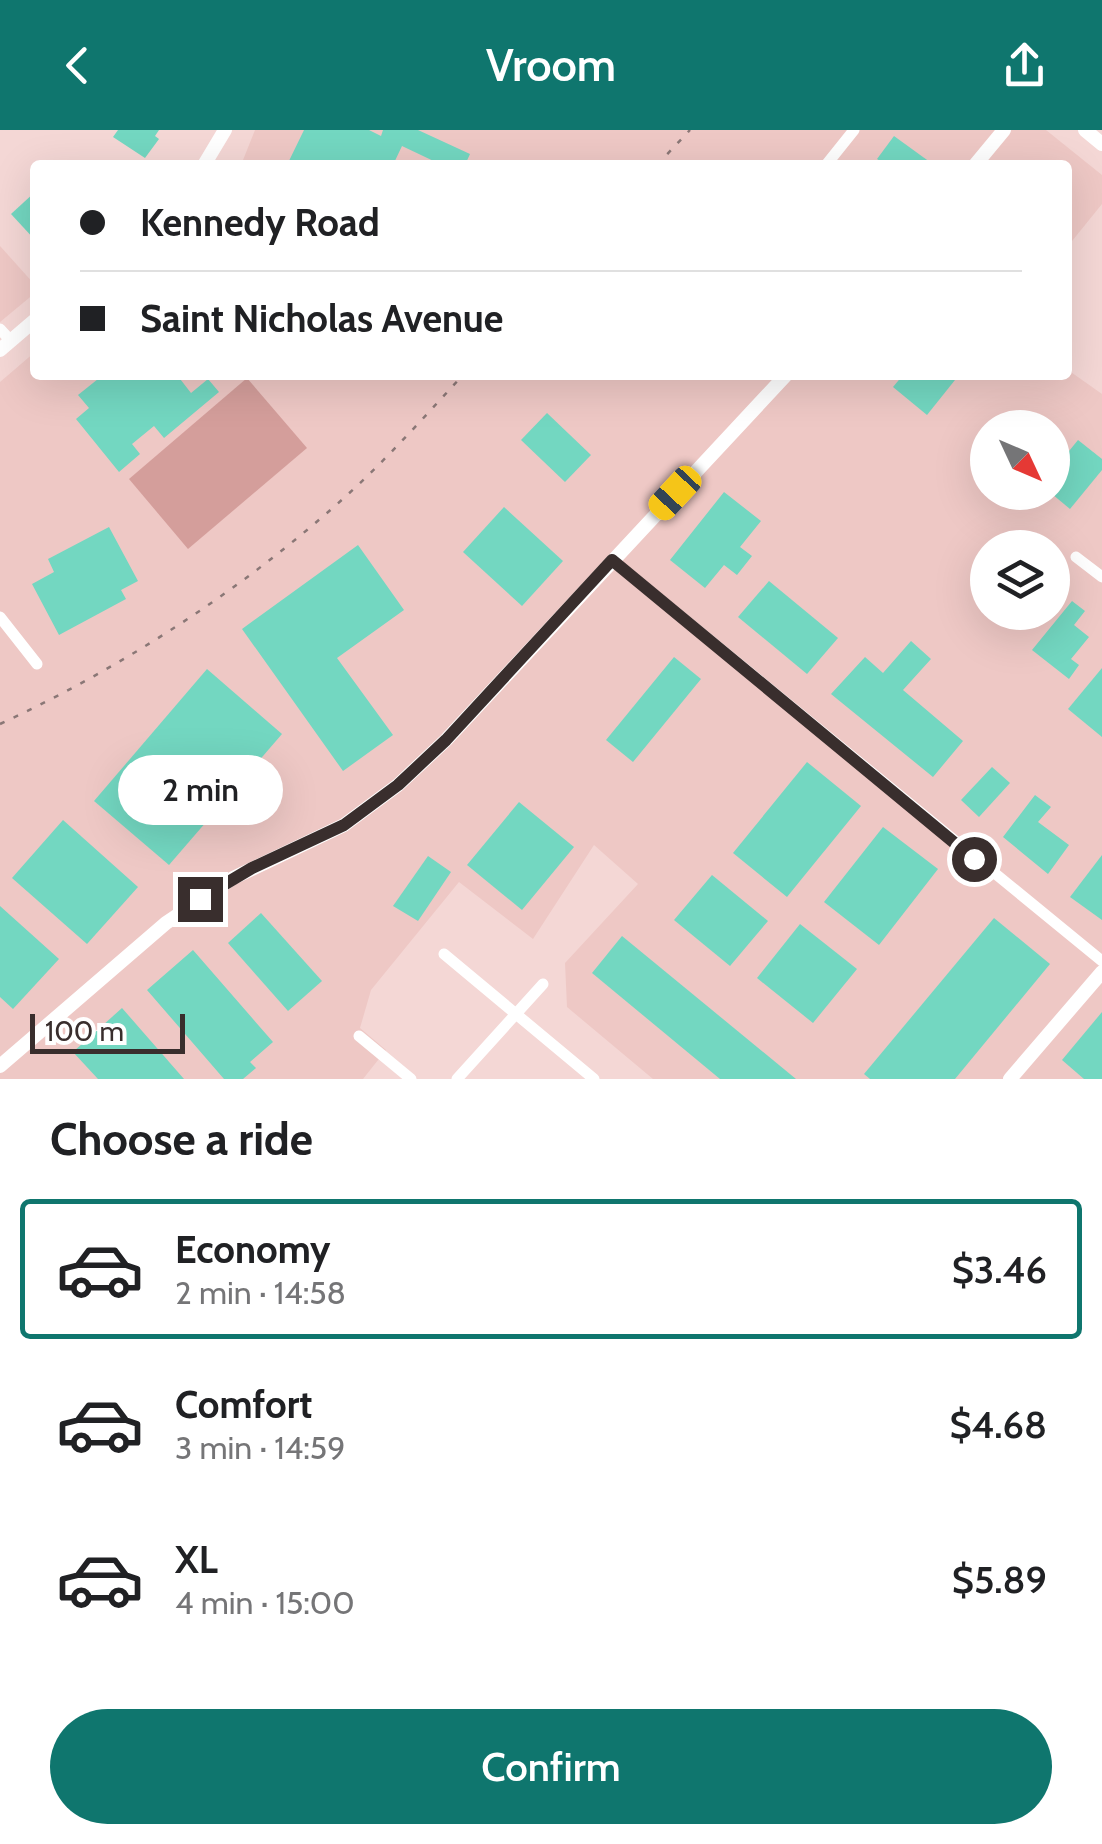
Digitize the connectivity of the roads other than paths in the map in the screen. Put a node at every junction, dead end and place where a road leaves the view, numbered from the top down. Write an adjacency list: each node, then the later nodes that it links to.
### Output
1 (226, 130): 6 (street)
2 (854, 130): 7 (street)
3 (1004, 130): 8 (street)
4 (1085, 130): 5 (street)
5 (1102, 144)
6 (207, 160)
7 (830, 160)
8 (979, 160)
9 (30, 324): 11 (street)
10 (0, 329): 11 (street)
11 (5, 346)
12 (781, 380): 14 (street)
13 (1076, 558): 15 (street)
14 (612, 560): 19 (street); 24 (street)
15 (1102, 577)
16 (0, 617): 17 (street)
17 (37, 664)
18 (444, 954): 22 (street)
19 (1102, 961)
20 (1102, 972): 28 (street)
21 (543, 984): 22 (street)
22 (516, 1015): 26 (street); 27 (street)
23 (359, 1036): 25 (street)
24 (0, 1066)
25 (410, 1079)
26 (457, 1079)
27 (594, 1079)
28 (1010, 1079)

